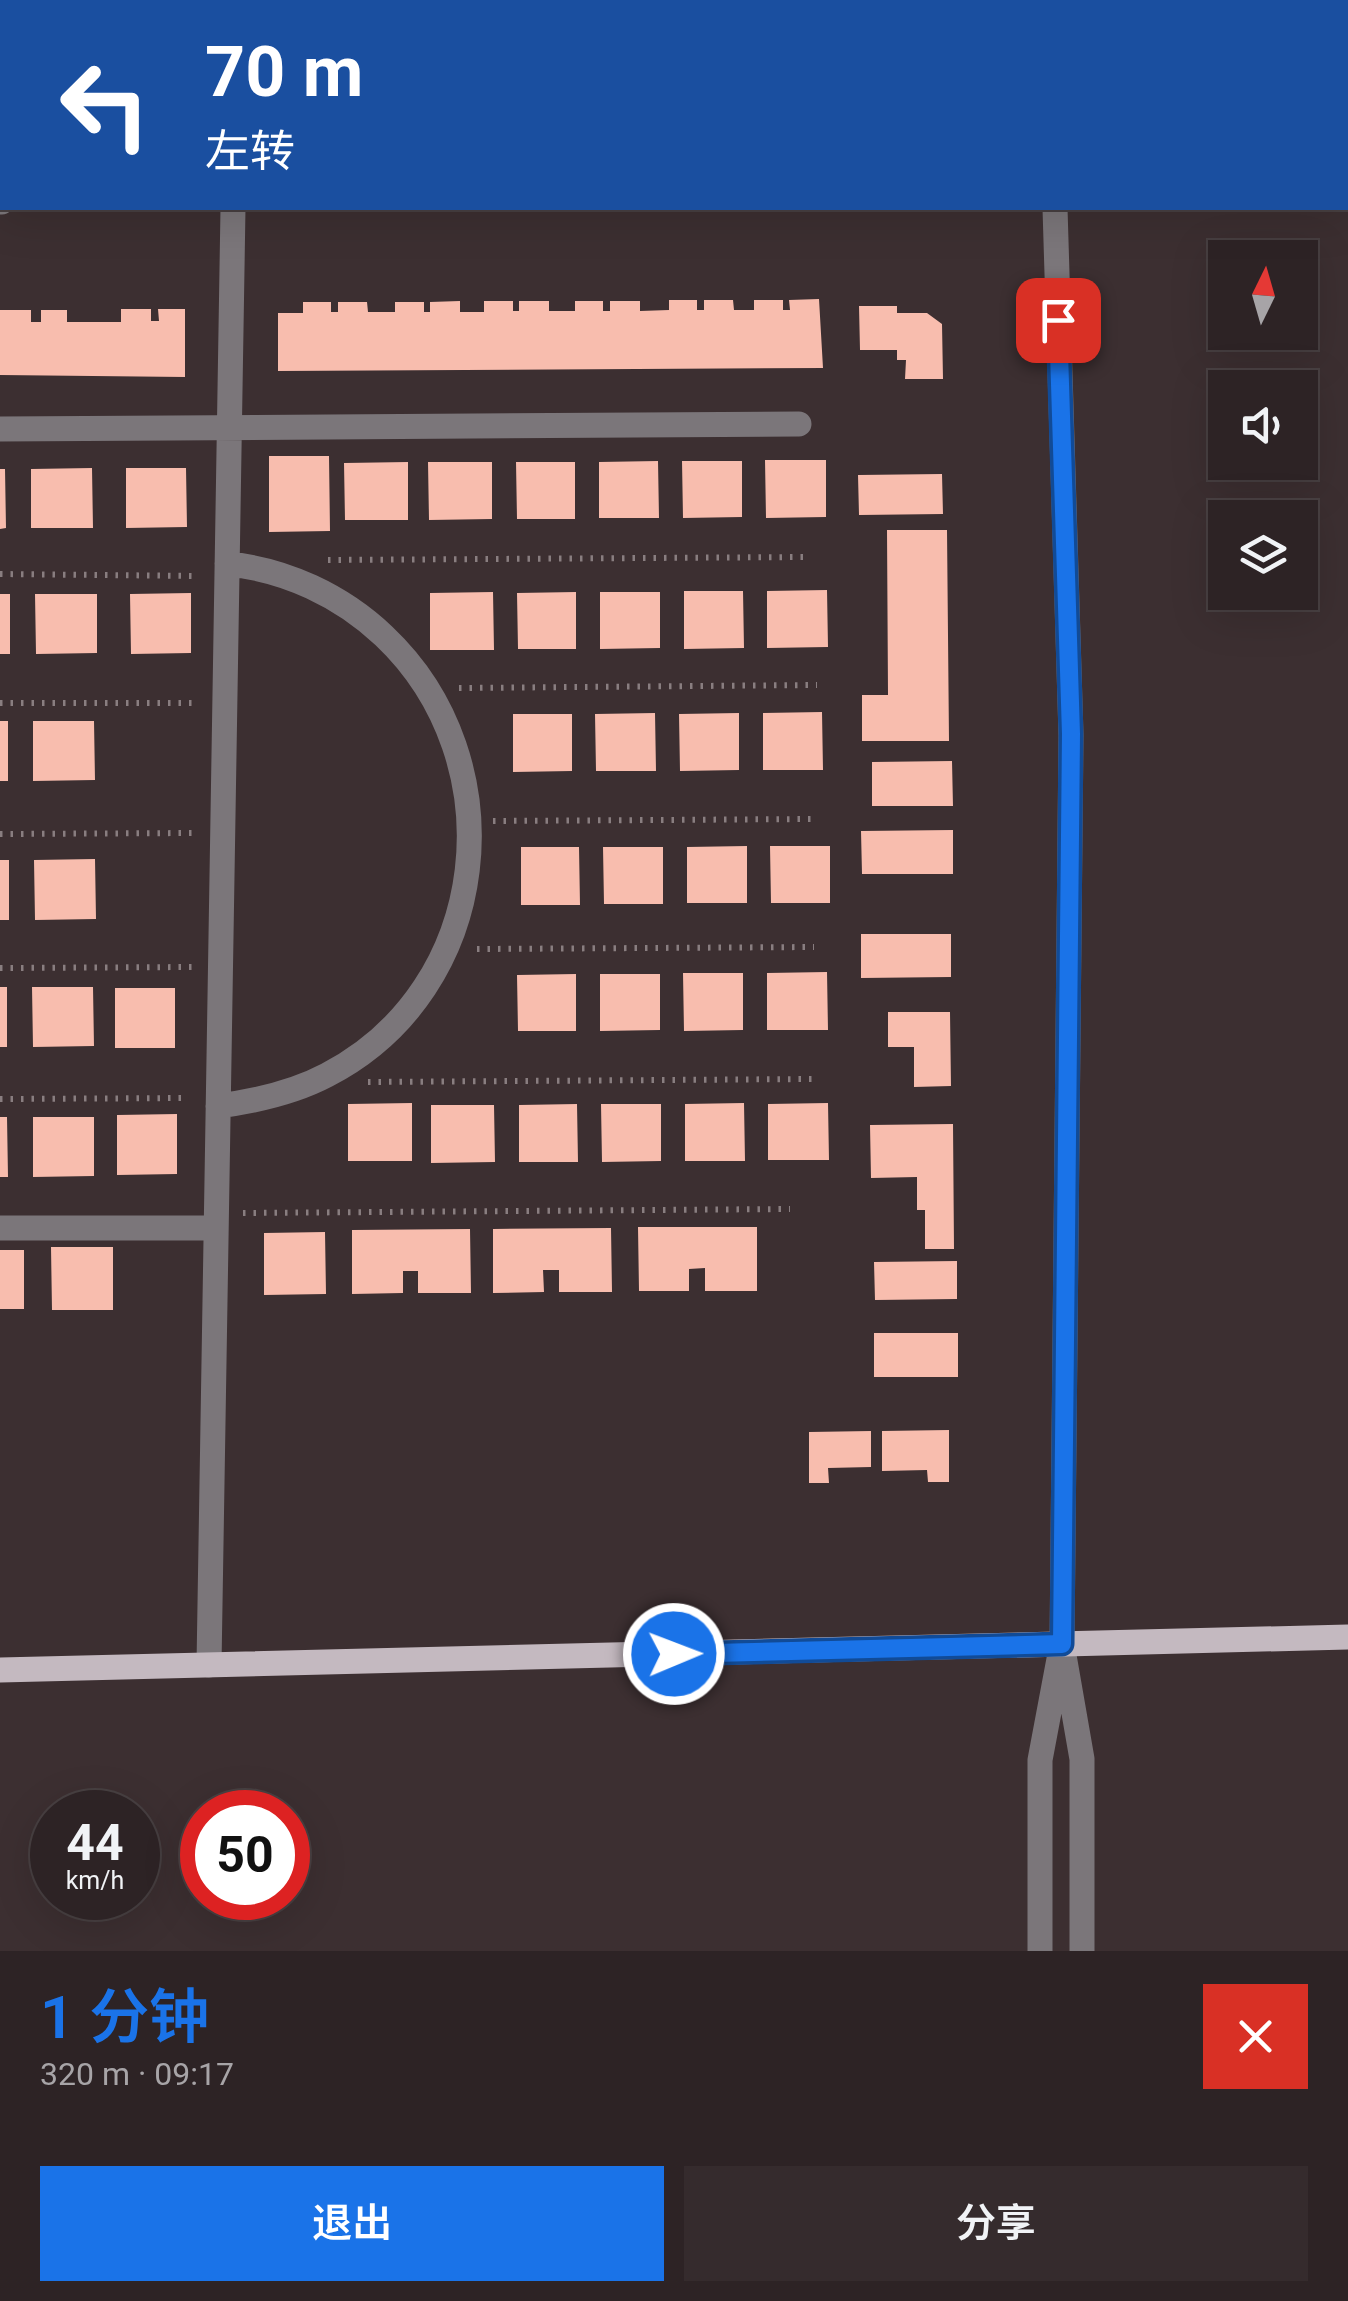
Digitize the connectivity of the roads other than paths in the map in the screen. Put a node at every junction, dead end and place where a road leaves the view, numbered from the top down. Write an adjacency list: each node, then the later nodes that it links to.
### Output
1 (234, 210): 4 (street)
2 (1055, 210): 11 (street)
3 (799, 424): 4 (street)
4 (230, 428): 5 (street); 6 (street)
5 (0, 430)
6 (227, 570): 7 (street); 7 (street)
7 (218, 1102): 8 (street)
8 (216, 1220): 9 (street); 12 (street)
9 (0, 1228)
10 (1348, 1638): 11 (main road)
11 (1062, 1644): 12 (main road); 14 (street); 15 (street)
12 (209, 1665): 13 (main road)
13 (0, 1670)
14 (1040, 1951)
15 (1082, 1951)

